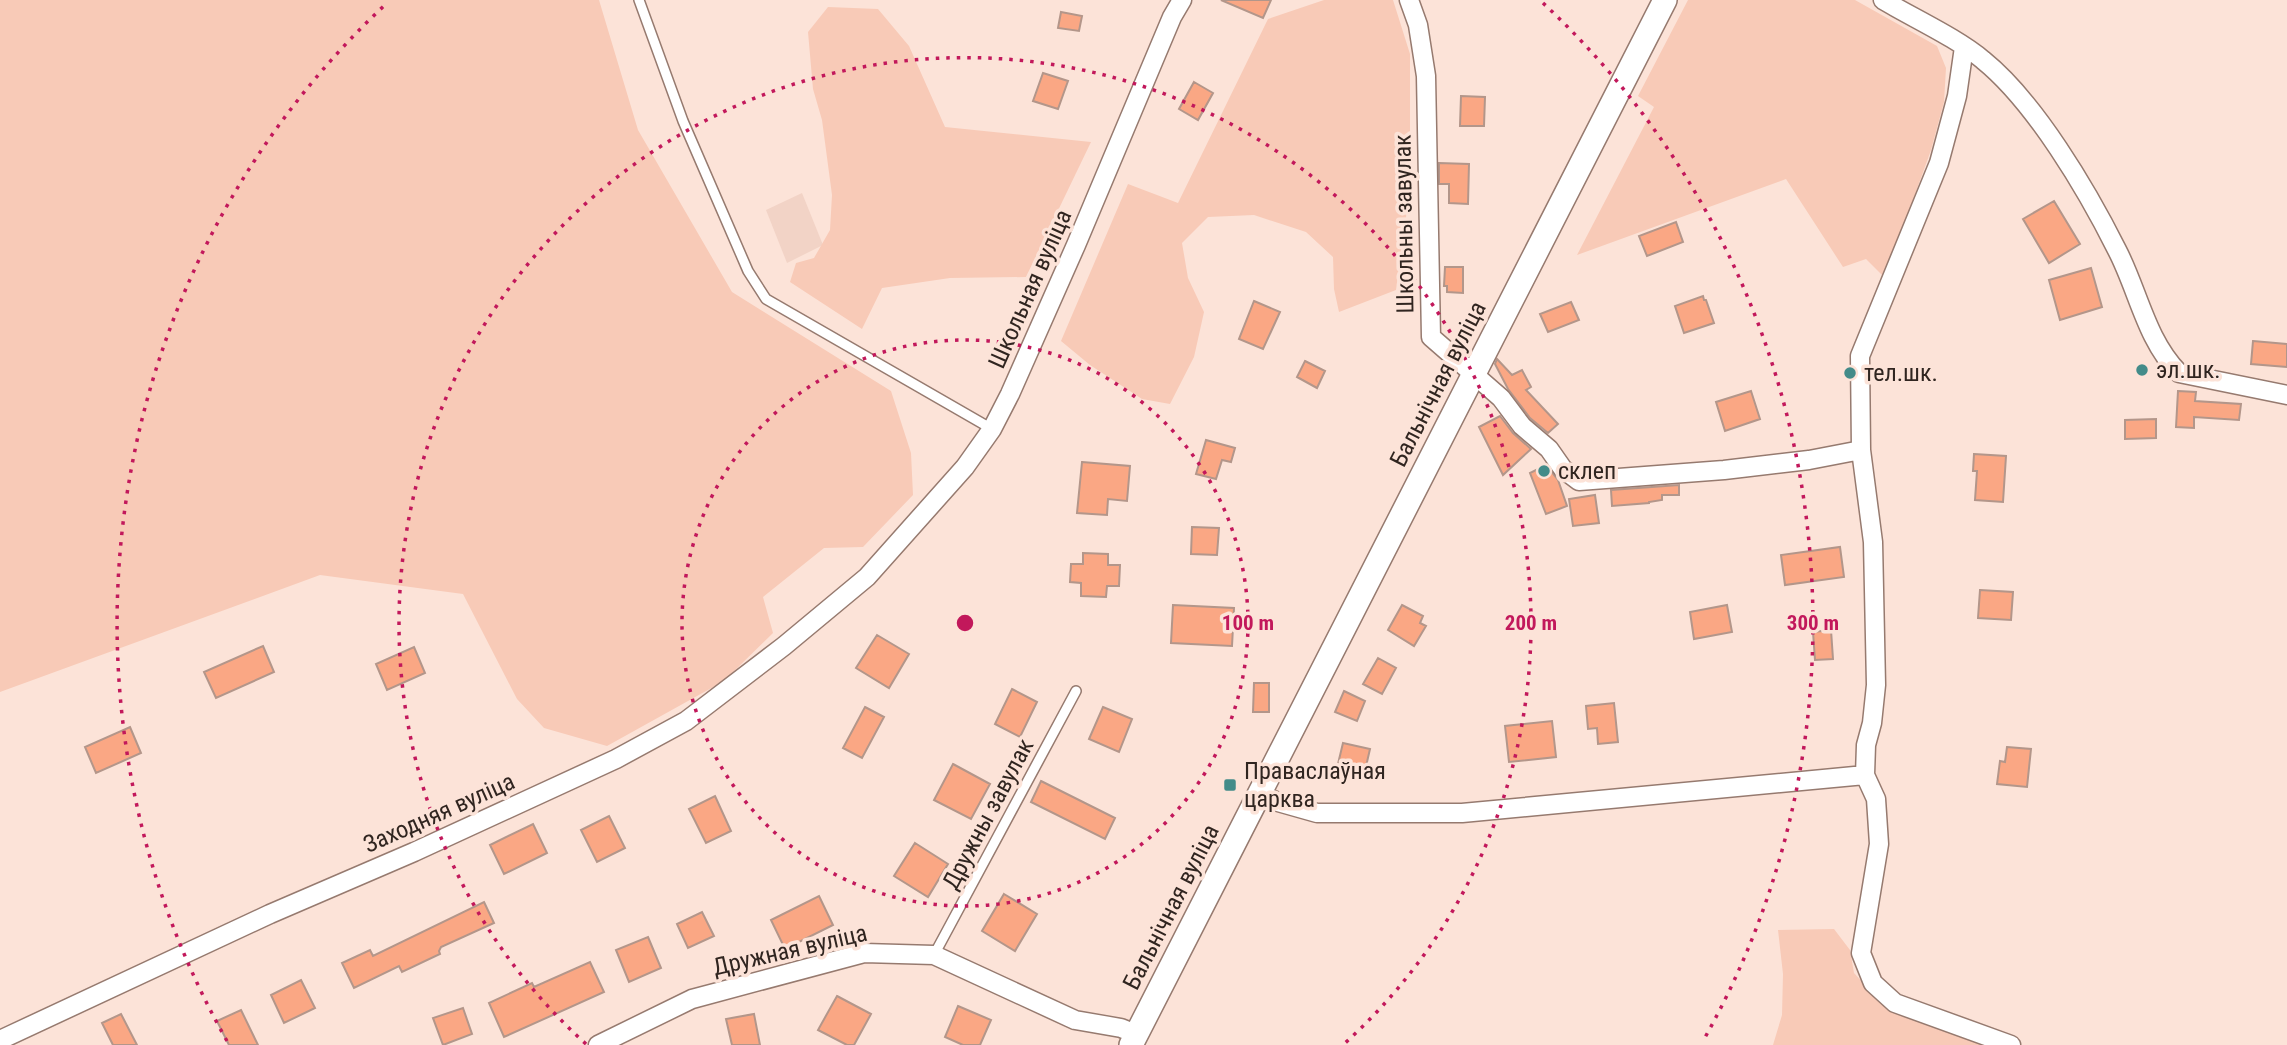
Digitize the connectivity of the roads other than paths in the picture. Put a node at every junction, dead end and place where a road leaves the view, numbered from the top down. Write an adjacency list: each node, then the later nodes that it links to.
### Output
1 (639, 0): 9 (lane)
2 (1182, 0): 9 (street, Школьная вуліца)
3 (1409, 0): 7 (street, Школьны завулак)
4 (1665, 0): 7 (street, Бальнічная вуліца)
5 (1882, 0): 6 (street)
6 (1964, 47): 8 (street); 10 (street)
7 (1473, 373): 10 (street, Школьны завулак); 14 (street, Бальнічная вуліца)
8 (2287, 396)
9 (992, 429): 11 (street, Школьная вуліца)
10 (1861, 450): 13 (street)
11 (871, 572): 17 (street, Заходняя вуліца)
12 (1076, 691): 15 (lane, Дружны завулак)
13 (1864, 775): 14 (street); 19 (street)
14 (1258, 793): 16 (street, Бальнічная вуліца)
15 (934, 955): 16 (street, Дружная вуліца); 18 (street, Дружная вуліца)
16 (1134, 1039)
17 (0, 1040)
18 (598, 1045)
19 (2011, 1045)

